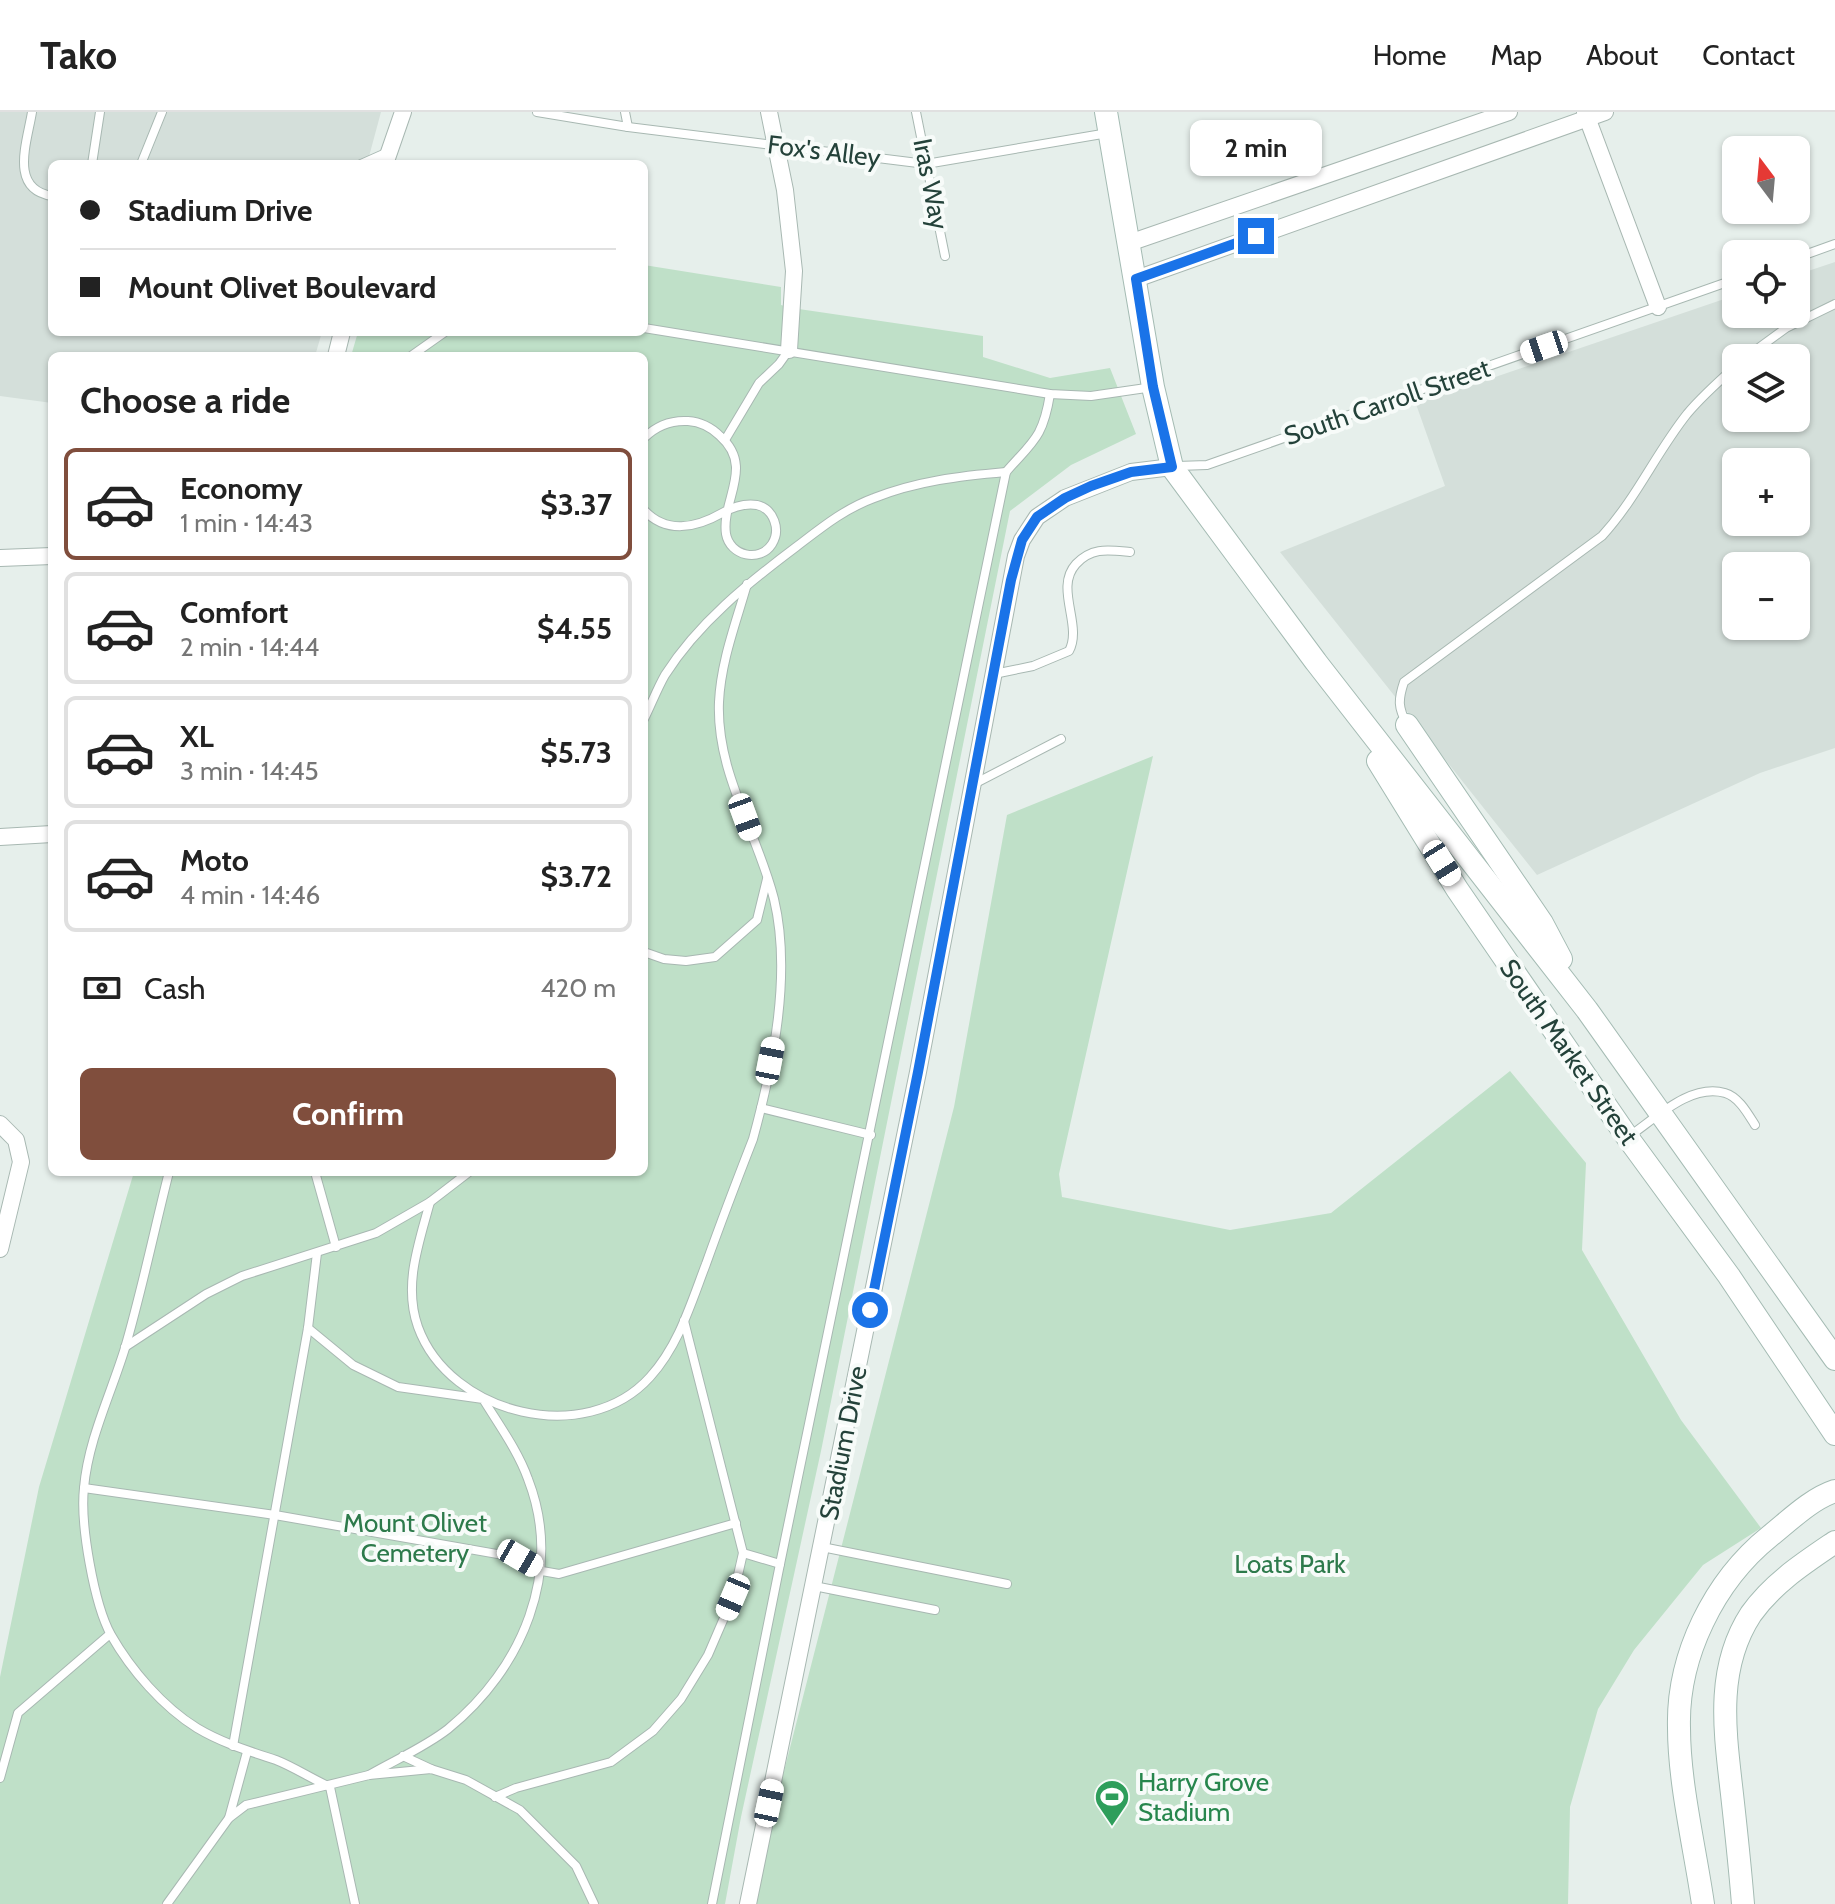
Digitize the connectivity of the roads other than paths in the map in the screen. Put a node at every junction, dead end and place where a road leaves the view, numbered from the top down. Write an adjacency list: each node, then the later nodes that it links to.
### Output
1 (32, 112): 19 (lane)
2 (100, 112): 16 (lane)
3 (162, 112): 17 (lane)
4 (403, 112): 15 (street)
5 (537, 112): 13 (lane, Fox's Alley)
6 (625, 112): 13 (lane)
7 (769, 112): 14 (street)
8 (916, 112): 18 (lane, Iras Way)
9 (1509, 112): 20 (street)
10 (1605, 112): 11 (street)
11 (1586, 115): 24 (street); 27 (street)
12 (1108, 122): 18 (lane, Fox's Alley); 20 (main road, South Market Street)
13 (628, 127): 14 (lane, Fox's Alley)
14 (775, 146): 18 (lane, Fox's Alley); 31 (street)
15 (387, 158)
16 (93, 160)
17 (143, 160)
18 (926, 164): 23 (lane, Iras Way)
19 (48, 195)
20 (1129, 243): 24 (main road, South Market Street)
21 (1835, 244): 22 (lane)
22 (1810, 253)
23 (945, 256)
24 (1136, 279): 34 (main road, South Market Street)
25 (1722, 284): 27 (lane, South Carroll Street)
26 (1835, 304): 30 (lane)
27 (1658, 307): 38 (lane, South Carroll Street)
28 (648, 329): 31 (lane)
29 (439, 336): 32 (lane)
30 (1764, 344)
31 (789, 350): 35 (lane); 37 (lane)
32 (417, 352)
33 (1722, 378): 51 (lane)
34 (1153, 387): 35 (lane); 38 (main road, South Market Street)
35 (1050, 394): 39 (lane)
36 (648, 435): 37 (lane)
37 (725, 440): 40 (lane)
38 (1172, 467): 48 (main road, South Market Street); 49 (street, Stadium Drive)
39 (1006, 472): 46 (lane); 63 (lane)
40 (730, 509): 41 (lane); 42 (lane); 42 (lane)
41 (648, 513)
42 (768, 550): 46 (lane)
43 (1130, 552): 49 (lane)
44 (48, 556): 45 (street)
45 (0, 558)
46 (772, 565): 47 (lane)
47 (747, 584): 50 (lane); 56 (lane)
48 (1316, 662): 58 (main road, South Market Street); 64 (main road, South Market Street)
49 (993, 674): 53 (street, Stadium Drive)
50 (648, 711)
51 (1407, 725): 58 (main road)
52 (1061, 739): 53 (lane)
53 (971, 785): 83 (street, Stadium Drive)
54 (48, 834): 55 (street)
55 (0, 837)
56 (767, 877): 57 (lane); 59 (lane)
57 (648, 953)
58 (1587, 1010): 60 (main road, South Market Street)
59 (761, 1108): 63 (lane); 72 (lane)
60 (1661, 1114): 62 (lane); 64 (lane); 75 (main road, South Market Street)
61 (0, 1124): 70 (street)
62 (1755, 1125)
63 (871, 1135): 86 (lane)
64 (1628, 1138): 77 (main road, South Market Street)
65 (168, 1176): 74 (lane)
66 (316, 1176): 69 (lane)
67 (464, 1176): 68 (lane)
68 (430, 1202): 69 (lane); 76 (lane)
69 (336, 1247): 71 (lane)
70 (0, 1249)
71 (317, 1253): 73 (lane); 74 (lane)
72 (684, 1320): 76 (lane); 81 (lane)
73 (308, 1328): 76 (lane); 80 (lane)
74 (125, 1347): 78 (lane)
75 (1835, 1359)
76 (483, 1399): 87 (lane)
77 (1835, 1434)
78 (84, 1488): 80 (lane); 92 (lane)
79 (1835, 1491): 107 (main road)
80 (275, 1515): 87 (lane); 93 (lane)
81 (736, 1523): 84 (lane); 87 (lane)
82 (1835, 1542): 88 (main road)
83 (822, 1547): 89 (lane); 90 (street, Stadium Drive)
84 (743, 1553): 86 (lane); 100 (lane)
85 (1835, 1563): 88 (main road)
86 (780, 1564): 105 (lane)
87 (542, 1571): 95 (lane)
88 (1789, 1574): 108 (main road)
89 (1007, 1584)
90 (814, 1586): 91 (lane); 106 (street, Stadium Drive)
91 (935, 1610)
92 (110, 1634): 93 (lane); 98 (lane)
93 (233, 1746): 94 (lane)
94 (247, 1752): 99 (lane); 101 (lane)
95 (403, 1756): 96 (lane); 97 (lane)
96 (431, 1769): 97 (lane); 100 (lane)
97 (369, 1775): 99 (lane)
98 (0, 1778)
99 (330, 1787): 101 (lane); 103 (lane)
100 (495, 1797): 104 (lane)
101 (229, 1818): 102 (lane)
102 (167, 1904)
103 (355, 1904)
104 (594, 1904)
105 (712, 1904)
106 (748, 1904)
107 (1703, 1904)
108 (1743, 1904)

